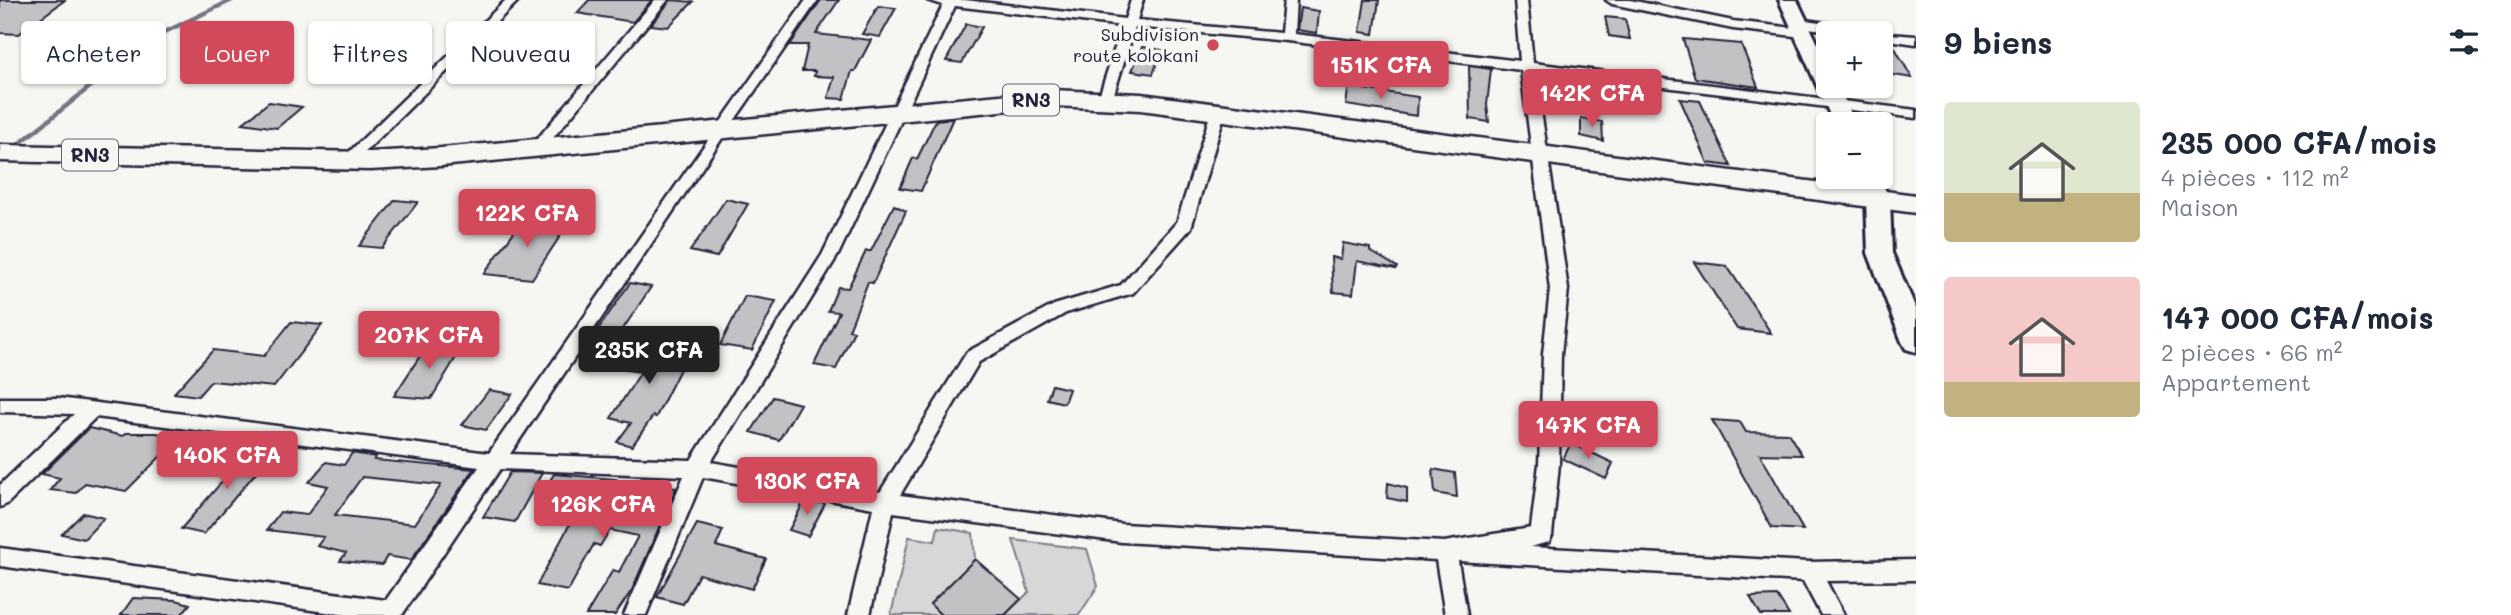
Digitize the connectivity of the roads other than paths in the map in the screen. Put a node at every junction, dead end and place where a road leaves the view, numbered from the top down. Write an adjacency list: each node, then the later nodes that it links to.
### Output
1 (513, 0): 29 (street)
2 (662, 0): 26 (street)
3 (812, 0): 25 (street)
4 (933, 0): 10 (street)
5 (1137, 0): 12 (street)
6 (1290, 0): 15 (street)
7 (1521, 0): 18 (street)
8 (1612, 0): 11 (street)
9 (1788, 0): 13 (street)
10 (951, 2): 12 (street); 21 (street)
11 (1638, 3): 13 (street)
12 (1129, 23): 15 (street); 19 (street)
13 (1801, 28): 14 (street); 20 (street)
14 (1816, 29)
15 (1287, 37): 18 (street)
16 (1893, 37): 17 (street)
17 (1916, 40)
18 (1527, 66): 20 (street); 28 (street)
19 (1105, 100): 21 (highway, RN3); 22 (highway, RN3)
20 (1836, 104): 23 (street); 24 (street)
21 (899, 112): 25 (highway, RN3); 39 (street)
22 (1218, 112): 28 (highway, RN3); 41 (street)
23 (1839, 112)
24 (1916, 114)
25 (720, 130): 26 (highway, RN3); 38 (street)
26 (537, 148): 29 (highway, RN3)
27 (0, 153): 29 (highway, RN3)
28 (1542, 155): 30 (highway, RN3); 42 (street)
29 (349, 160)
30 (1816, 182)
31 (1873, 189): 34 (street)
32 (1876, 189): 33 (highway, RN3)
33 (1916, 204)
34 (1911, 317): 35 (street)
35 (1916, 342)
36 (0, 405): 37 (street)
37 (91, 410): 38 (street); 40 (street)
38 (492, 461): 39 (street); 46 (street)
39 (696, 468): 41 (street); 47 (street)
40 (0, 498)
41 (886, 502): 42 (street); 48 (street)
42 (1445, 551): 45 (street); 49 (street)
43 (0, 557): 46 (street)
44 (1916, 570): 45 (street)
45 (1809, 572): 50 (street)
46 (390, 613)
47 (635, 615)
48 (859, 615)
49 (1456, 615)
50 (1833, 615)

